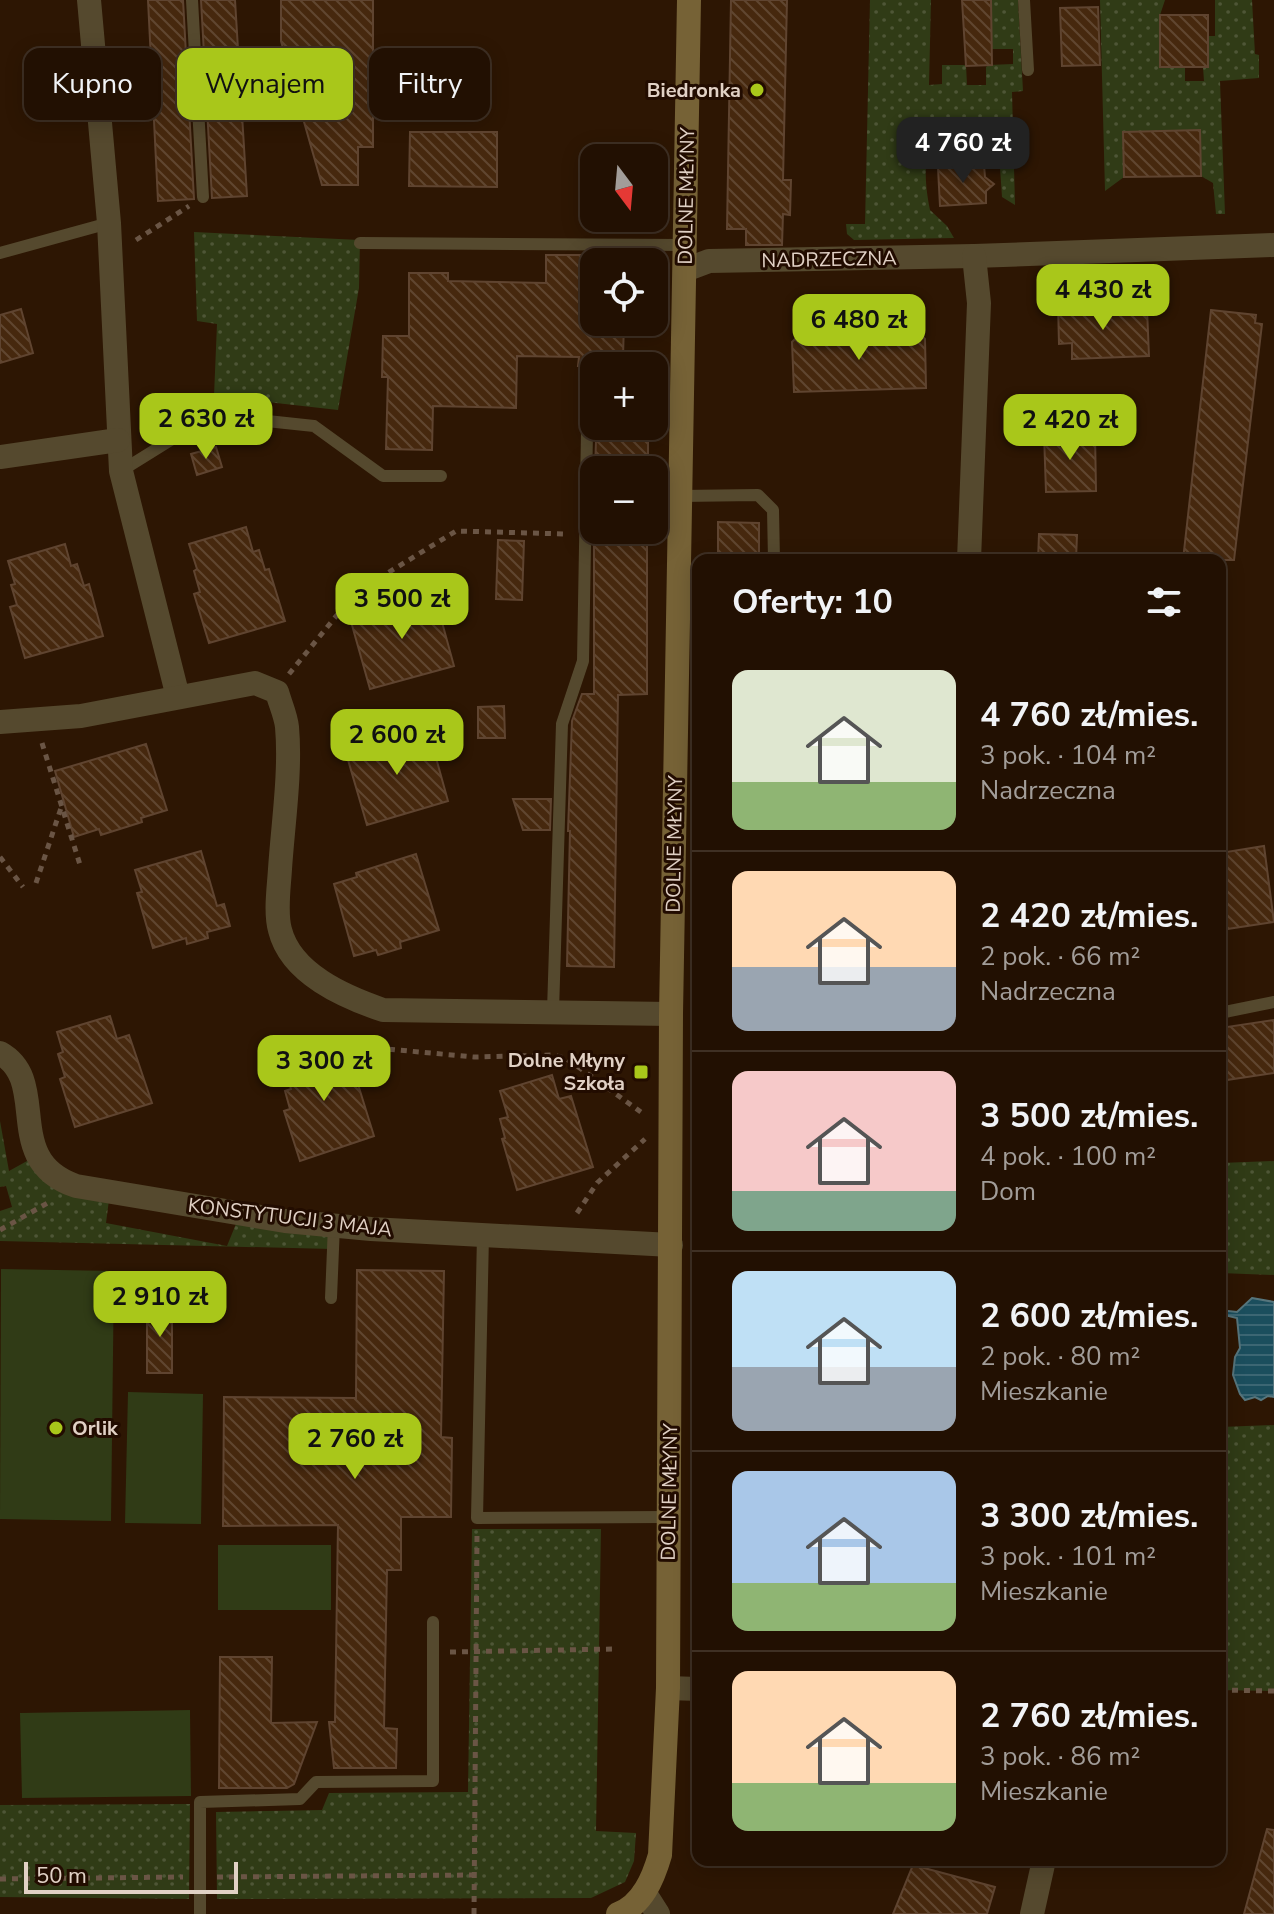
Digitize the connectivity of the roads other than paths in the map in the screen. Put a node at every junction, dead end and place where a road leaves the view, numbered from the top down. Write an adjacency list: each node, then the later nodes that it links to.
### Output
1 (89, 0): 7 (street)
2 (192, 0): 6 (lane)
3 (689, 0): 9 (street, DOLNE MŁYNY)
4 (1024, 0): 5 (lane)
5 (1028, 70)
6 (203, 197)
7 (109, 223): 11 (lane); 16 (street)
8 (360, 243): 9 (lane)
9 (685, 245): 13 (street, DOLNE MŁYNY)
10 (1274, 245): 12 (street, NADRZECZNA)
11 (0, 253)
12 (974, 256): 13 (street, NADRZECZNA); 23 (street)
13 (685, 270): 15 (street, DOLNE MŁYNY)
14 (668, 415): 15 (lane)
15 (680, 415): 21 (street, DOLNE MŁYNY)
16 (118, 440): 18 (street); 19 (street)
17 (587, 440): 27 (lane)
18 (0, 457)
19 (121, 471): 20 (lane); 24 (street)
20 (441, 476)
21 (680, 496): 22 (lane); 29 (street, DOLNE MŁYNY)
22 (774, 554)
23 (969, 554)
24 (178, 697): 25 (street); 27 (street)
25 (0, 722)
26 (1274, 1002): 28 (lane)
27 (553, 1011): 29 (street)
28 (1226, 1012)
29 (671, 1014): 33 (street, DOLNE MŁYNY)
30 (0, 1053): 31 (street, KONSTYTUCJI 3 MAJA)
31 (334, 1225): 32 (street, KONSTYTUCJI 3 MAJA); 34 (lane)
32 (483, 1235): 33 (street, KONSTYTUCJI 3 MAJA); 35 (lane)
33 (671, 1245): 35 (street, DOLNE MŁYNY)
34 (331, 1298)
35 (668, 1517): 37 (street, DOLNE MŁYNY)
36 (433, 1622): 41 (lane)
37 (668, 1688): 38 (street); 40 (street, DOLNE MŁYNY)
38 (692, 1689)
39 (1043, 1866): 43 (street)
40 (630, 1905): 42 (street)
41 (200, 1914)
42 (658, 1914)
43 (1032, 1914)

